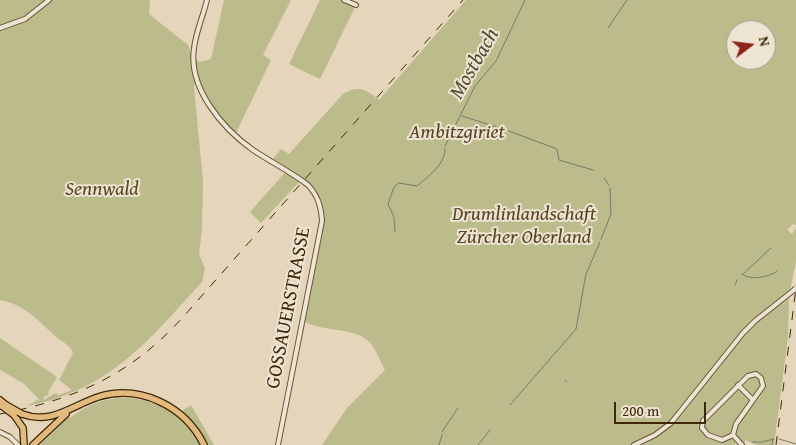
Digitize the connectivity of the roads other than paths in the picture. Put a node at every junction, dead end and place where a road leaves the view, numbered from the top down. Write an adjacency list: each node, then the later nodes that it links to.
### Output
1 (49, 0): 5 (street)
2 (207, 0): 17 (street, GOSSAUERSTRASSE)
3 (344, 0): 4 (street)
4 (356, 5)
5 (0, 28)
6 (795, 289): 18 (street)
7 (738, 385): 8 (street); 8 (street); 12 (street)
8 (754, 400): 12 (street)
9 (2, 404): 10 (highway, bridge); 14 (highway, bridge)
10 (76, 407): 15 (highway); 16 (highway)
11 (0, 432): 13 (street)
12 (732, 435): 19 (street)
13 (18, 445)
14 (24, 445)
15 (33, 445)
16 (204, 445)
17 (278, 445)
18 (634, 445)
19 (742, 445)

